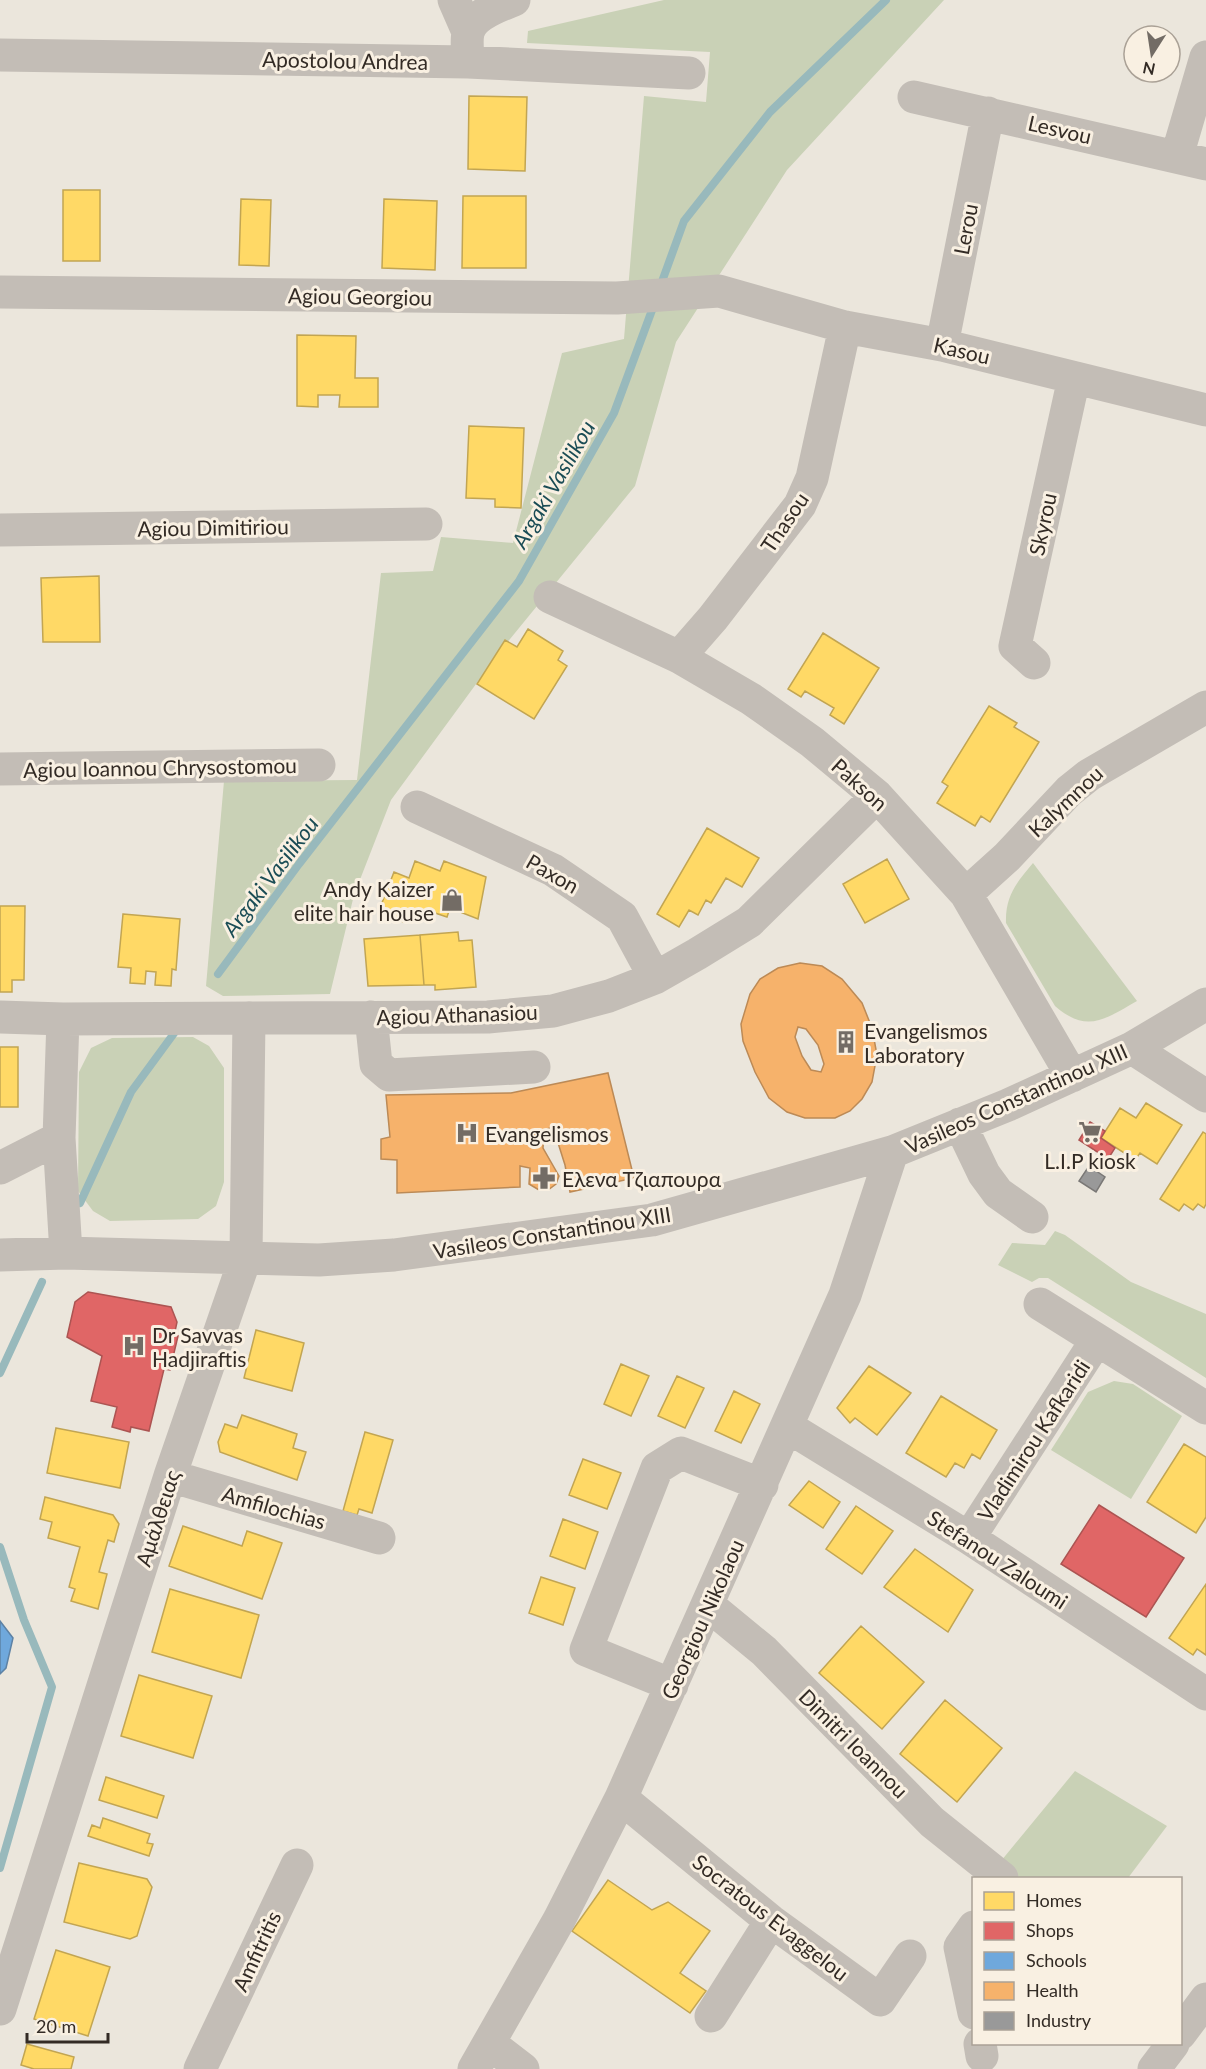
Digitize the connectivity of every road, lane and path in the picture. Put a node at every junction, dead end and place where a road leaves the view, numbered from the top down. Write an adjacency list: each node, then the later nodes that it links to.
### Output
1 (454, 0): 3 (street)
2 (514, 0): 3 (street)
3 (468, 47): 4 (street, Apostolou Andrea); 6 (street, Apostolou Andrea)
4 (0, 55)
5 (1206, 57): 9 (street)
6 (689, 73)
7 (914, 97): 8 (street, Lesvou)
8 (988, 112): 9 (street, Lesvou); 13 (street, Lerou)
9 (1192, 160)
10 (719, 291): 11 (street, Agiou Georgiou); 12 (street, Kasou)
11 (0, 292)
12 (845, 327): 13 (street, Kasou); 19 (street, Thasou)
13 (942, 345): 14 (street, Kasou)
14 (1074, 378): 15 (street, Kasou); 20 (street, Skyrou)
15 (1206, 410)
16 (426, 524): 17 (street, Agiou Dimitiriou)
17 (0, 530)
18 (550, 597): 19 (street, Pakson)
19 (678, 657): 24 (street, Pakson)
20 (1034, 663)
21 (1206, 707): 26 (street, Kalymnou)
22 (320, 765): 23 (street, Agiou Ioannou Chrysostomou)
23 (0, 769)
24 (877, 796): 26 (street, Pakson); 27 (street, Agiou Athanasiou)
25 (417, 807): 27 (street, Paxon)
26 (966, 894): 35 (street, Pakson)
27 (655, 978): 30 (street, Agiou Athanasiou)
28 (1206, 1004): 33 (street, Vasileos Constantinou XIII)
29 (0, 1017): 32 (street, Agiou Athanasiou)
30 (371, 1017): 31 (street, Agiou Athanasiou); 34 (street)
31 (249, 1018): 32 (street, Agiou Athanasiou); 44 (street, Αμάλθειας)
32 (63, 1020): 38 (street)
33 (1132, 1048): 35 (street, Vasileos Constantinou XIII); 36 (street)
34 (534, 1067)
35 (1072, 1076): 37 (street, Vasileos Constantinou XIII)
36 (1206, 1096)
37 (960, 1124): 39 (street, Vasileos Constantinou XIII); 41 (street)
38 (59, 1138): 40 (street); 42 (street)
39 (892, 1152): 44 (street, Vasileos Constantinou XIII); 48 (street, Georgiou Nikolaou)
40 (0, 1168)
41 (1032, 1217)
42 (66, 1253): 43 (street, Vasileos Constantinou XIII); 44 (street, Vasileos Constantinou XIII)
43 (0, 1255)
44 (246, 1256): 49 (street, Αμάλθειας)
45 (1040, 1304): 46 (street)
46 (1096, 1341): 47 (street); 52 (street, Vladimirou Kafkaridi)
47 (1206, 1408)
48 (788, 1427): 50 (street, Georgiou Nikolaou); 52 (street, Stefanou Zaloumi)
49 (170, 1476): 51 (street, Amfilochias); 63 (street, Αμάλθειας)
50 (762, 1485): 53 (street, Georgiou Nikolaou); 54 (street)
51 (379, 1538)
52 (969, 1538): 55 (street, Stefanou Zaloumi)
53 (708, 1605): 54 (street, Georgiou Nikolaou); 58 (street, Dimitri Ioannou)
54 (672, 1685): 56 (street, Georgiou Nikolaou)
55 (1206, 1694)
56 (621, 1798): 59 (street, Socratous Evaggelou); 66 (street, Georgiou Nikolaou)
57 (297, 1865): 67 (street, Amfitritis)
58 (1001, 1877)
59 (771, 1922): 61 (street, Socratous Evaggelou); 64 (street)
60 (972, 1931): 62 (street)
61 (910, 1956)
62 (972, 2004)
63 (0, 2008)
64 (711, 2016)
65 (1172, 2045): 69 (street)
66 (481, 2056): 68 (street)
67 (200, 2069)
68 (524, 2069)
69 (1154, 2069)

